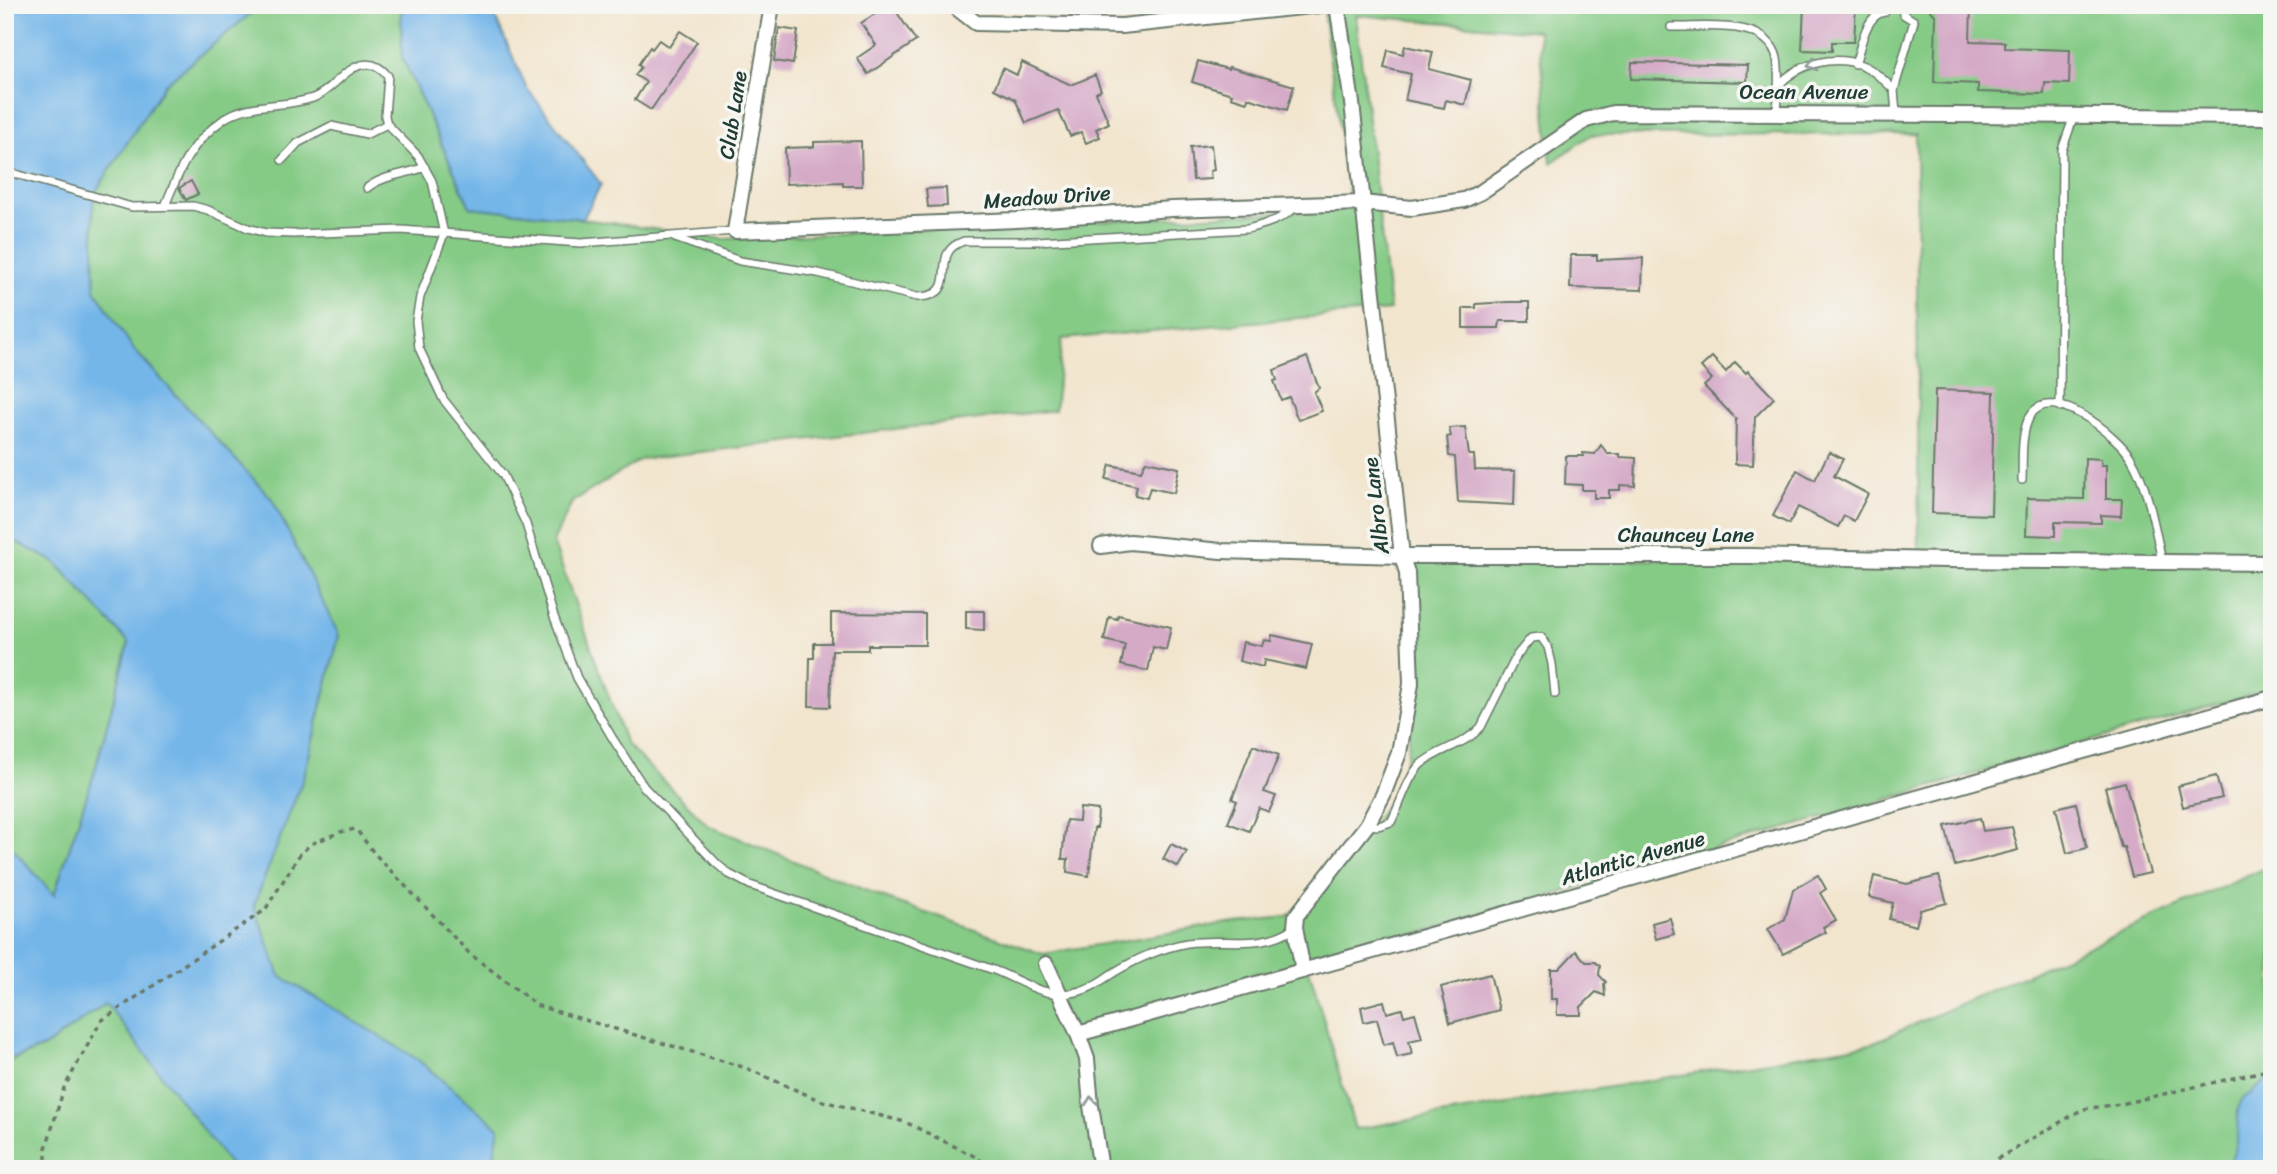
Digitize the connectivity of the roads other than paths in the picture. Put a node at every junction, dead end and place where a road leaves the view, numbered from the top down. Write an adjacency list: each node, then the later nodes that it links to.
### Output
1 (772, 5): 23 (street, Club Lane)
2 (957, 5): 3 (street)
3 (1320, 5)
4 (1337, 5): 20 (street, Albro Lane)
5 (1885, 12): 8 (lane)
6 (1903, 14): 10 (lane)
7 (1671, 27): 9 (lane)
8 (1855, 64): 9 (lane, one-way to 9); 10 (lane)
9 (1778, 87): 11 (lane)
10 (1894, 90): 12 (lane)
11 (1777, 113): 12 (street, Ocean Avenue); 20 (street, Ocean Avenue)
12 (1896, 114): 13 (street, Ocean Avenue)
13 (2074, 115): 14 (street, Ocean Avenue); 26 (lane)
14 (2272, 117)
15 (387, 124): 16 (lane); 17 (lane); 21 (lane)
16 (282, 160)
17 (425, 167): 19 (lane); 24 (lane)
18 (5, 170): 21 (lane)
19 (367, 188)
20 (1362, 204): 22 (street, Meadow Drive); 29 (street, Albro Lane)
21 (165, 206): 24 (lane)
22 (1297, 206): 23 (street, Meadow Drive); 25 (lane)
23 (735, 231): 25 (lane)
24 (444, 234): 25 (lane); 38 (lane)
25 (671, 237)
26 (2060, 407): 27 (lane); 30 (lane)
27 (2022, 480)
28 (1101, 546): 29 (street, Chauncey Lane)
29 (1402, 556): 30 (street, Chauncey Lane); 34 (street, Albro Lane)
30 (2162, 562): 31 (street, Chauncey Lane)
31 (2272, 563)
32 (1555, 694): 34 (lane)
33 (2272, 698): 37 (street, Atlantic Avenue)
34 (1367, 825): 35 (street, Albro Lane)
35 (1294, 926): 37 (street); 38 (lane)
36 (1046, 964): 38 (street)
37 (1303, 971): 39 (street, Atlantic Avenue)
38 (1059, 993): 39 (street)
39 (1078, 1034): 40 (street, one-way to 39)
40 (1101, 1169)

